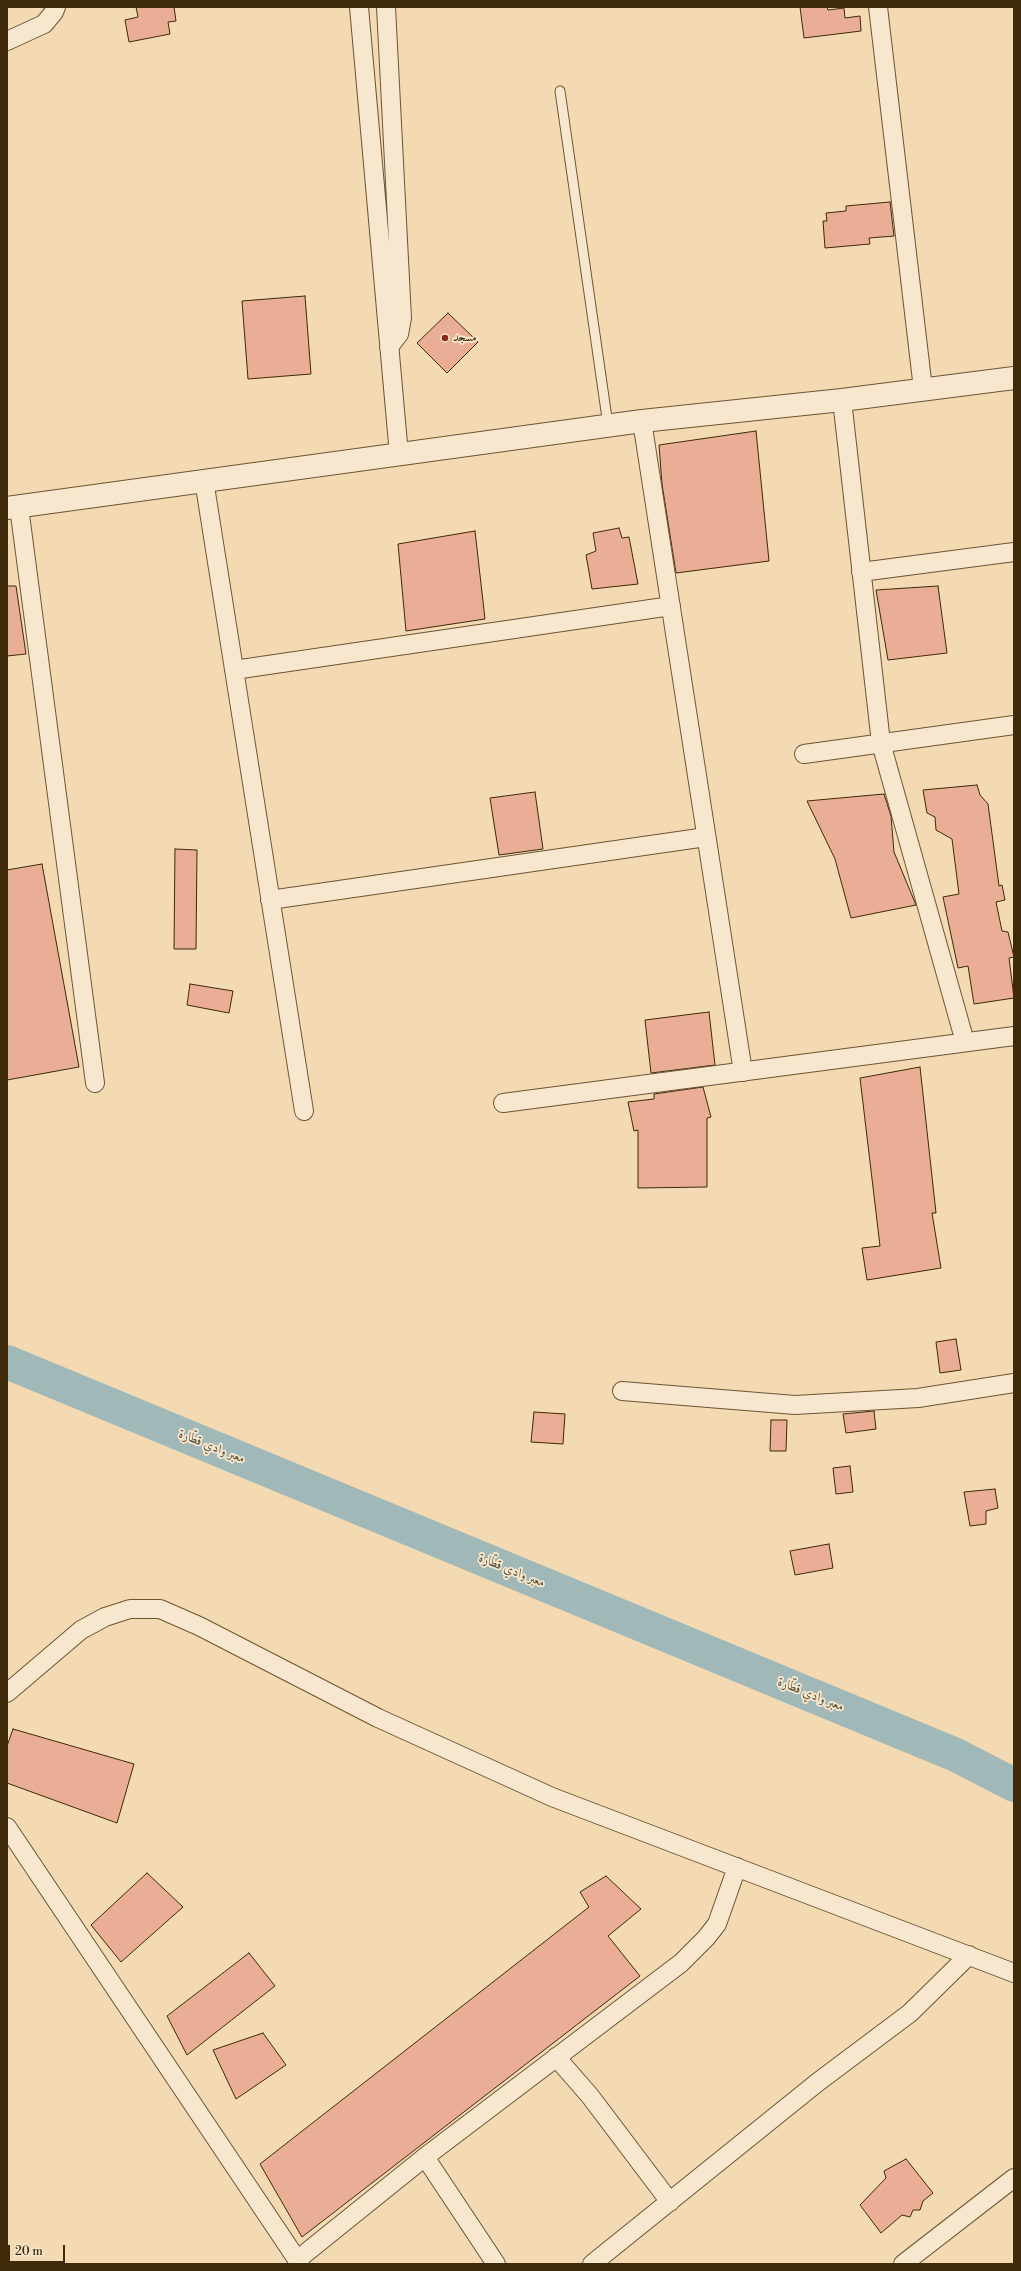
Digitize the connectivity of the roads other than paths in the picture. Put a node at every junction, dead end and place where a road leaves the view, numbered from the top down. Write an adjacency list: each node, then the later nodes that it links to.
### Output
1 (56, 7): 5 (street)
2 (359, 7): 7 (street)
3 (386, 7): 7 (street)
4 (878, 7): 9 (street)
5 (7, 41)
6 (560, 91): 12 (lane)
7 (390, 347): 13 (street)
8 (1014, 378): 9 (street)
9 (923, 389): 10 (street)
10 (842, 400): 11 (street); 17 (street)
11 (642, 421): 12 (street); 18 (street)
12 (608, 425): 13 (street)
13 (399, 455): 14 (street)
14 (204, 480): 15 (street); 19 (street)
15 (13, 507): 28 (street)
16 (1014, 552): 17 (street)
17 (861, 572): 21 (street)
18 (670, 606): 19 (street); 23 (street)
19 (234, 670): 24 (street)
20 (1014, 725): 21 (street)
21 (881, 743): 22 (street); 26 (street)
22 (804, 754)
23 (706, 837): 24 (street); 27 (street)
24 (270, 900): 30 (street)
25 (1014, 1036): 26 (street)
26 (965, 1042): 27 (street)
27 (742, 1072): 29 (street)
28 (95, 1083)
29 (503, 1103)
30 (304, 1111)
31 (1014, 1383): 32 (street)
32 (622, 1391)
33 (7, 1693): 35 (street)
34 (7, 1826): 42 (street)
35 (737, 1867): 36 (street); 38 (street)
36 (969, 1956): 37 (street); 41 (street)
37 (1014, 1973)
38 (556, 2057): 39 (street); 41 (street)
39 (425, 2157): 42 (street); 43 (street)
40 (1014, 2178): 45 (street)
41 (670, 2202): 44 (street)
42 (298, 2262)
43 (496, 2264)
44 (592, 2264)
45 (903, 2264)

